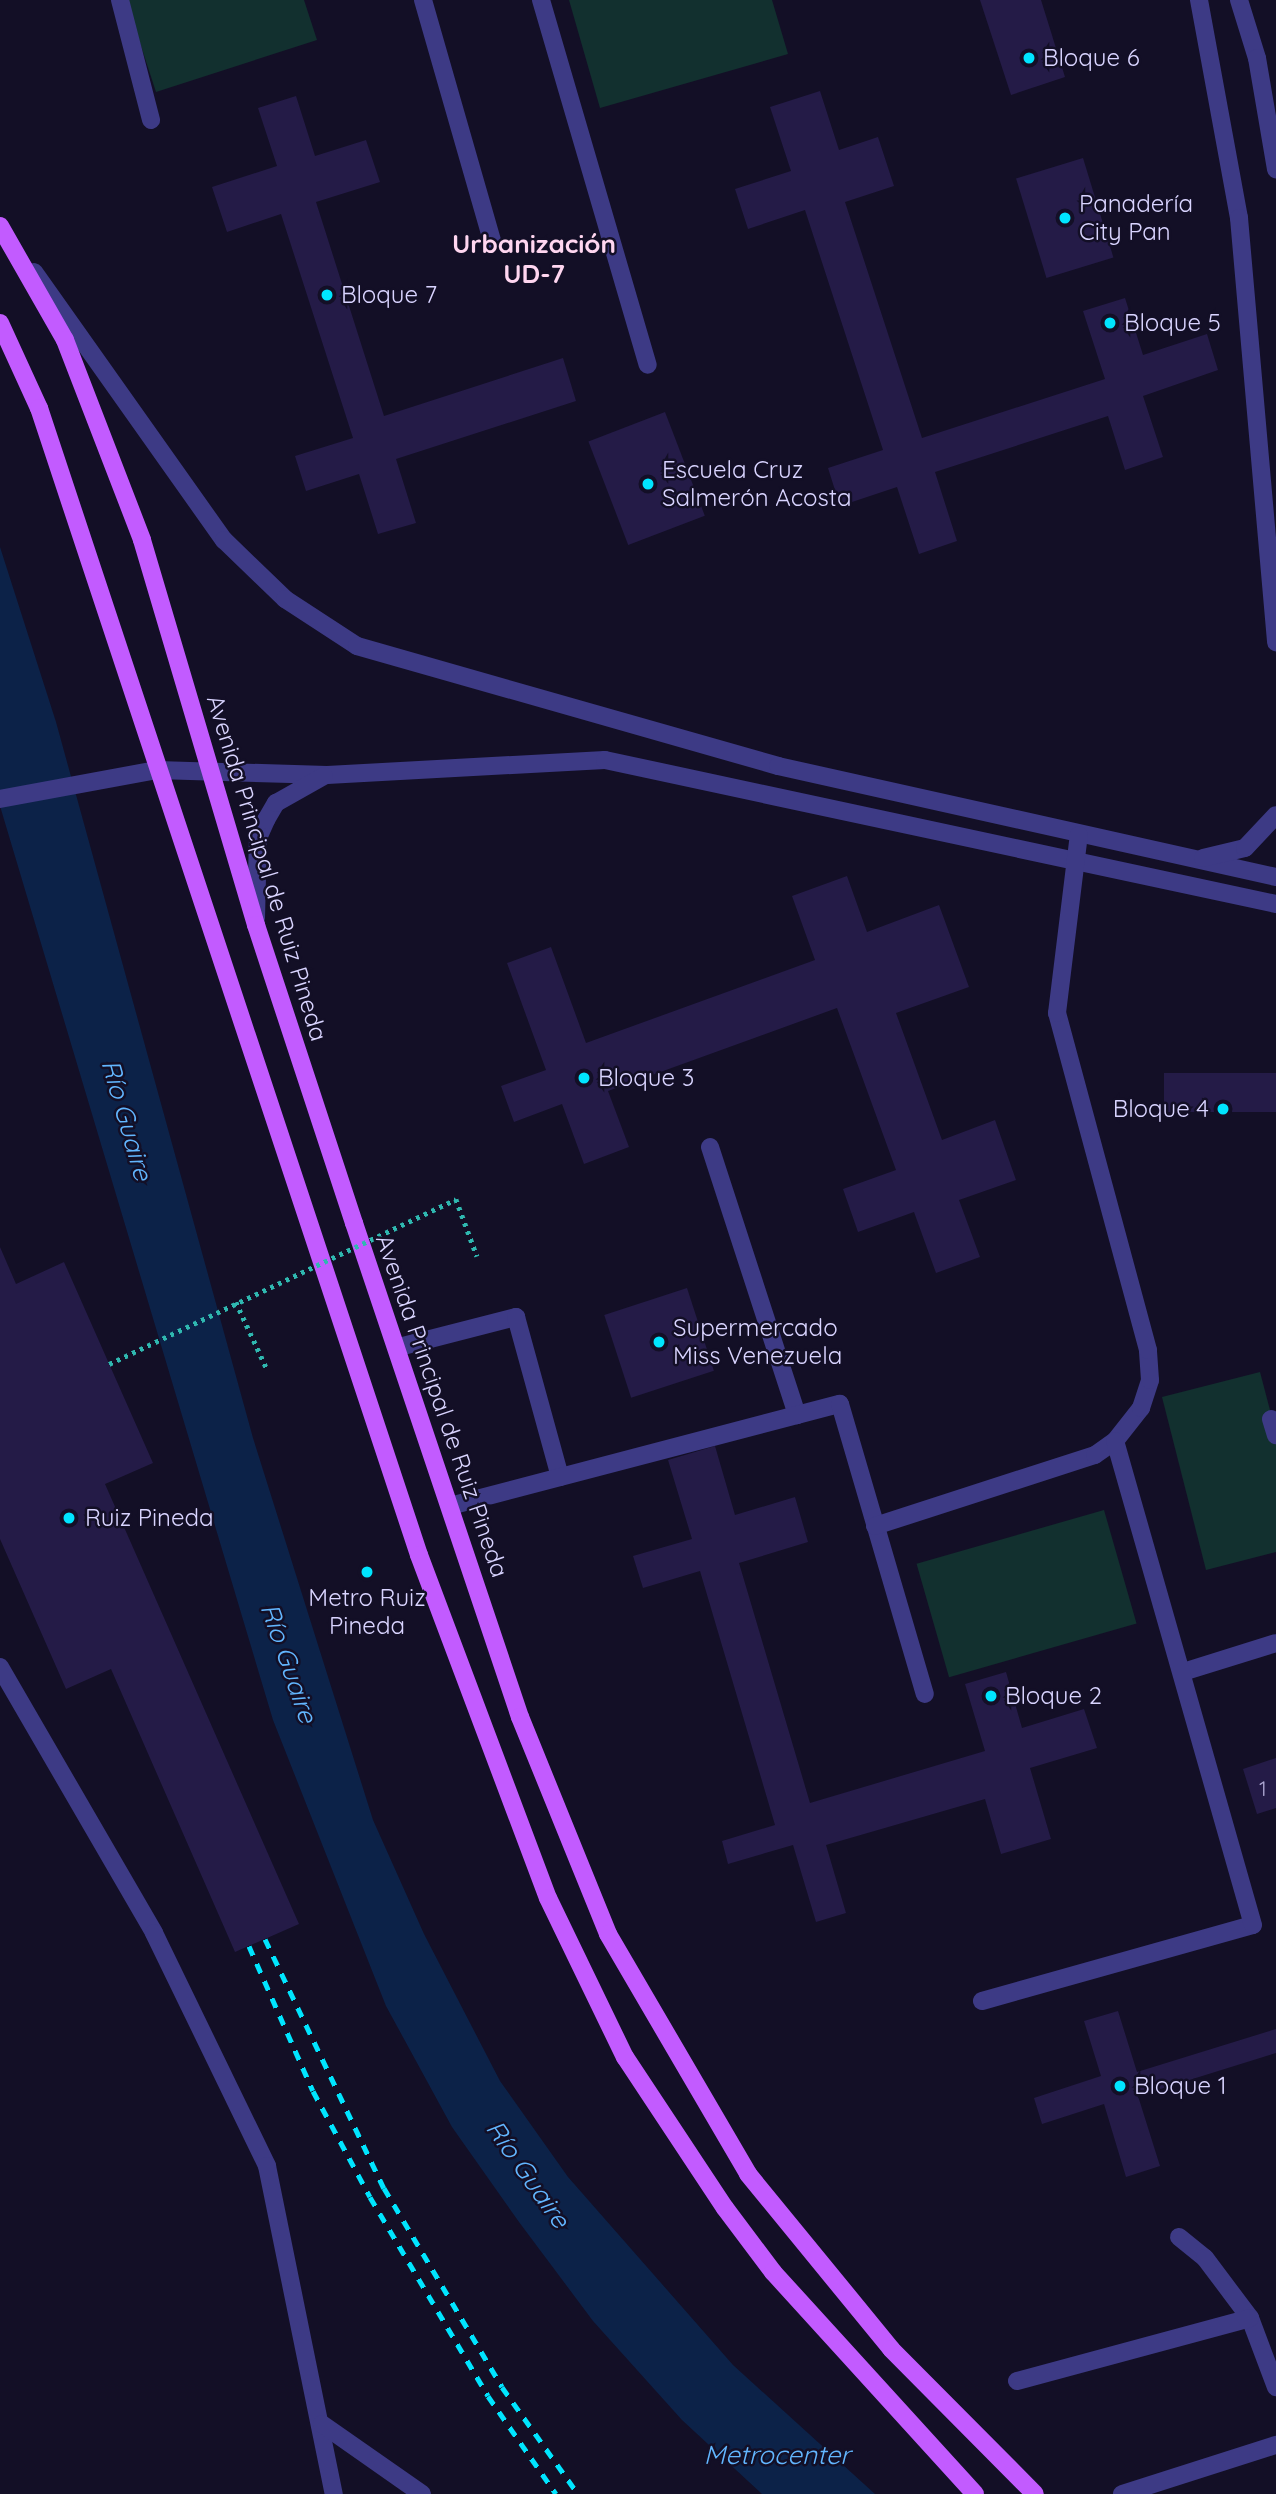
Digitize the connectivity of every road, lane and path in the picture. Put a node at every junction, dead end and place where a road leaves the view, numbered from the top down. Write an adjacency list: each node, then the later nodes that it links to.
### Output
1 (120, 0): 6 (street)
2 (423, 0): 9 (street)
3 (541, 0): 12 (street)
4 (1199, 0): 13 (street)
5 (1239, 0): 7 (street)
6 (151, 120)
7 (1276, 169)
8 (0, 226): 10 (main road, Avenida Principal de Ruiz Pineda)
9 (492, 240)
10 (23, 258): 15 (main road, Avenida Principal de Ruiz Pineda); 19 (street)
11 (0, 323): 14 (main road)
12 (648, 365)
13 (1276, 642)
14 (157, 770): 15 (street); 17 (street); 49 (main road)
15 (209, 770): 16 (street); 24 (main road, Avenida Principal de Ruiz Pineda)
16 (327, 775): 21 (street); 24 (street)
17 (0, 799)
18 (1276, 815): 20 (street)
19 (1079, 835): 20 (street); 21 (street)
20 (1179, 858): 22 (street)
21 (1076, 861): 23 (street); 32 (street)
22 (1276, 877)
23 (1276, 904)
24 (256, 925): 28 (main road, Avenida Principal de Ruiz Pineda)
25 (710, 1147): 31 (street)
26 (477, 1256): 27 (path, bridge)
27 (236, 1302): 29 (path, bridge); 30 (path)
28 (398, 1347): 33 (street); 34 (main road, Avenida Principal de Ruiz Pineda)
29 (109, 1364)
30 (267, 1369)
31 (797, 1415): 33 (street); 35 (street)
32 (1115, 1441): 35 (street); 38 (street)
33 (560, 1476): 34 (street)
34 (450, 1506): 50 (main road, Avenida Principal de Ruiz Pineda)
35 (875, 1526): 39 (street)
36 (1276, 1643): 38 (street)
37 (0, 1667): 45 (street)
38 (1183, 1672): 40 (street)
39 (925, 1694)
40 (982, 2001)
41 (1179, 2237): 42 (street)
42 (1250, 2318): 43 (street); 44 (street)
43 (1274, 2378)
44 (1017, 2381)
45 (322, 2424): 47 (street); 48 (street)
46 (1276, 2445): 51 (street)
47 (334, 2494)
48 (422, 2494)
49 (975, 2494)
50 (1035, 2494)
51 (1122, 2494)

